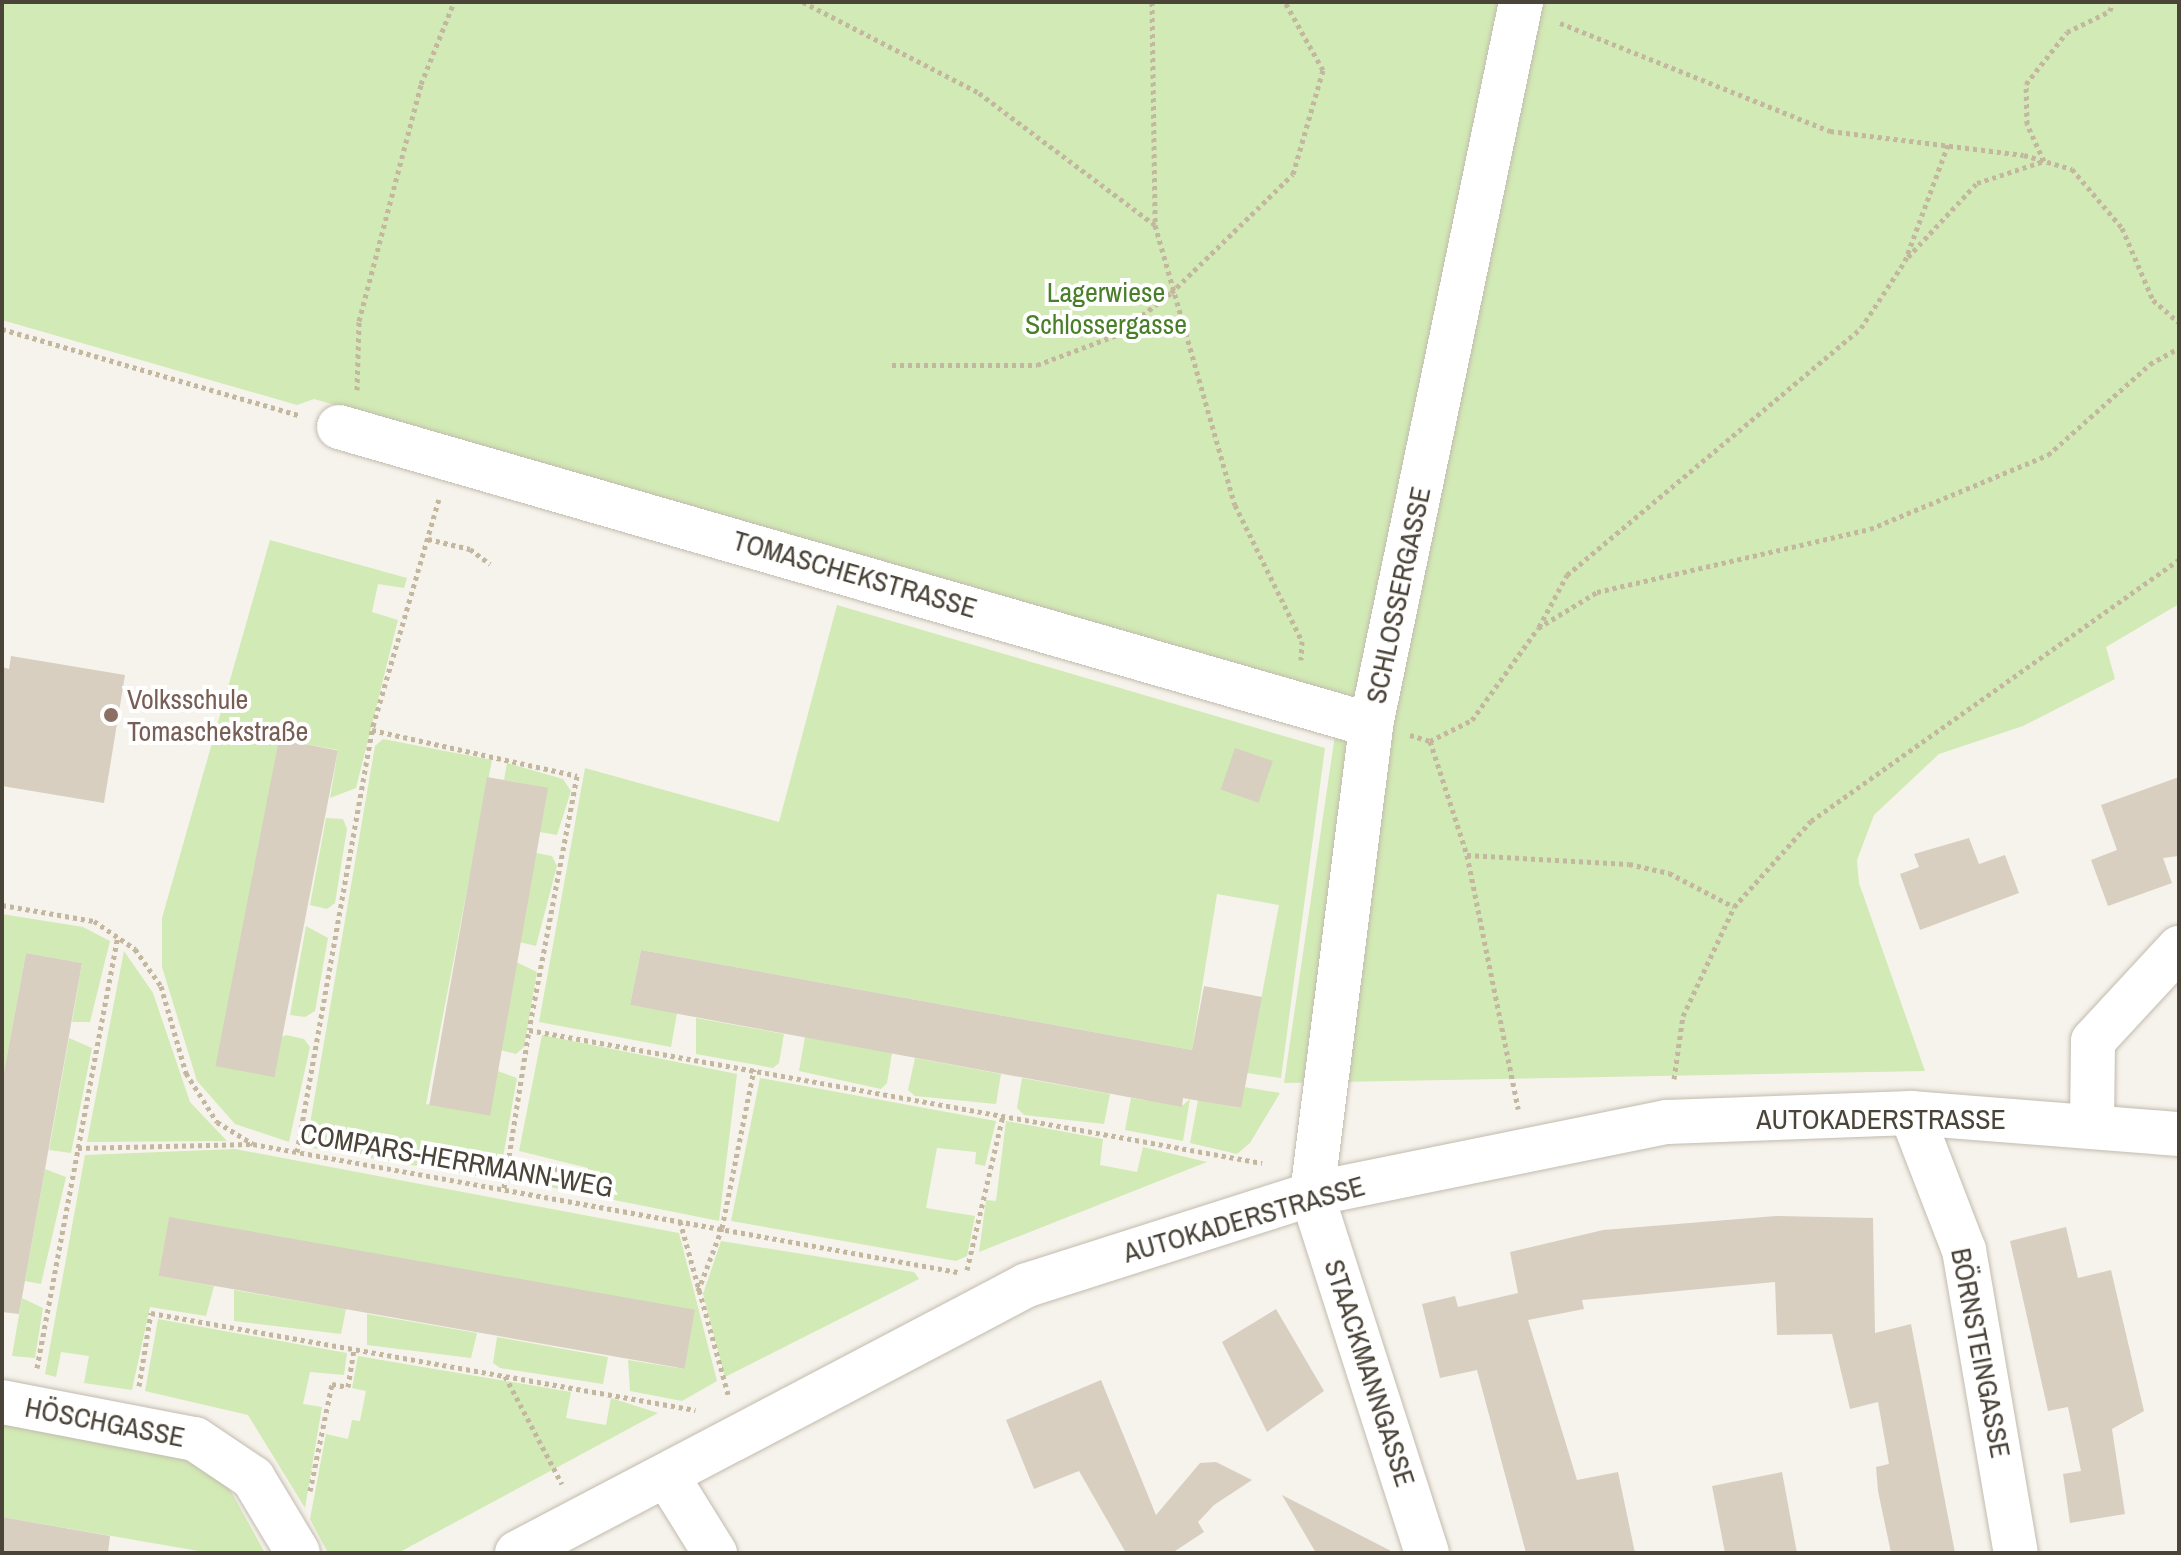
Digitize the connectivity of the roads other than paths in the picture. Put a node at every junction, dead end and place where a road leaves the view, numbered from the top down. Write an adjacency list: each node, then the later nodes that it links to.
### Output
1 (1537, 10): 3 (street, SCHLOSSERGASSE)
2 (339, 427): 3 (street, TOMASCHEKSTRASSE)
3 (1386, 729): 8 (street, SCHLOSSERGASSE)
4 (2179, 948): 6 (street)
5 (1911, 1113): 6 (street, AUTOKADERSTRASSE); 8 (street, AUTOKADERSTRASSE); 15 (street, BÖRNSTEINGASSE)
6 (2092, 1124): 7 (street, AUTOKADERSTRASSE)
7 (2179, 1134)
8 (1313, 1183): 10 (street, AUTOKADERSTRASSE); 14 (street, STAACKMANNGASSE)
9 (16, 1404): 11 (street, HÖSCHGASSE)
10 (667, 1476): 12 (street, AUTOKADERSTRASSE); 13 (street)
11 (298, 1553)
12 (517, 1553)
13 (715, 1553)
14 (1427, 1553)
15 (2016, 1553)

